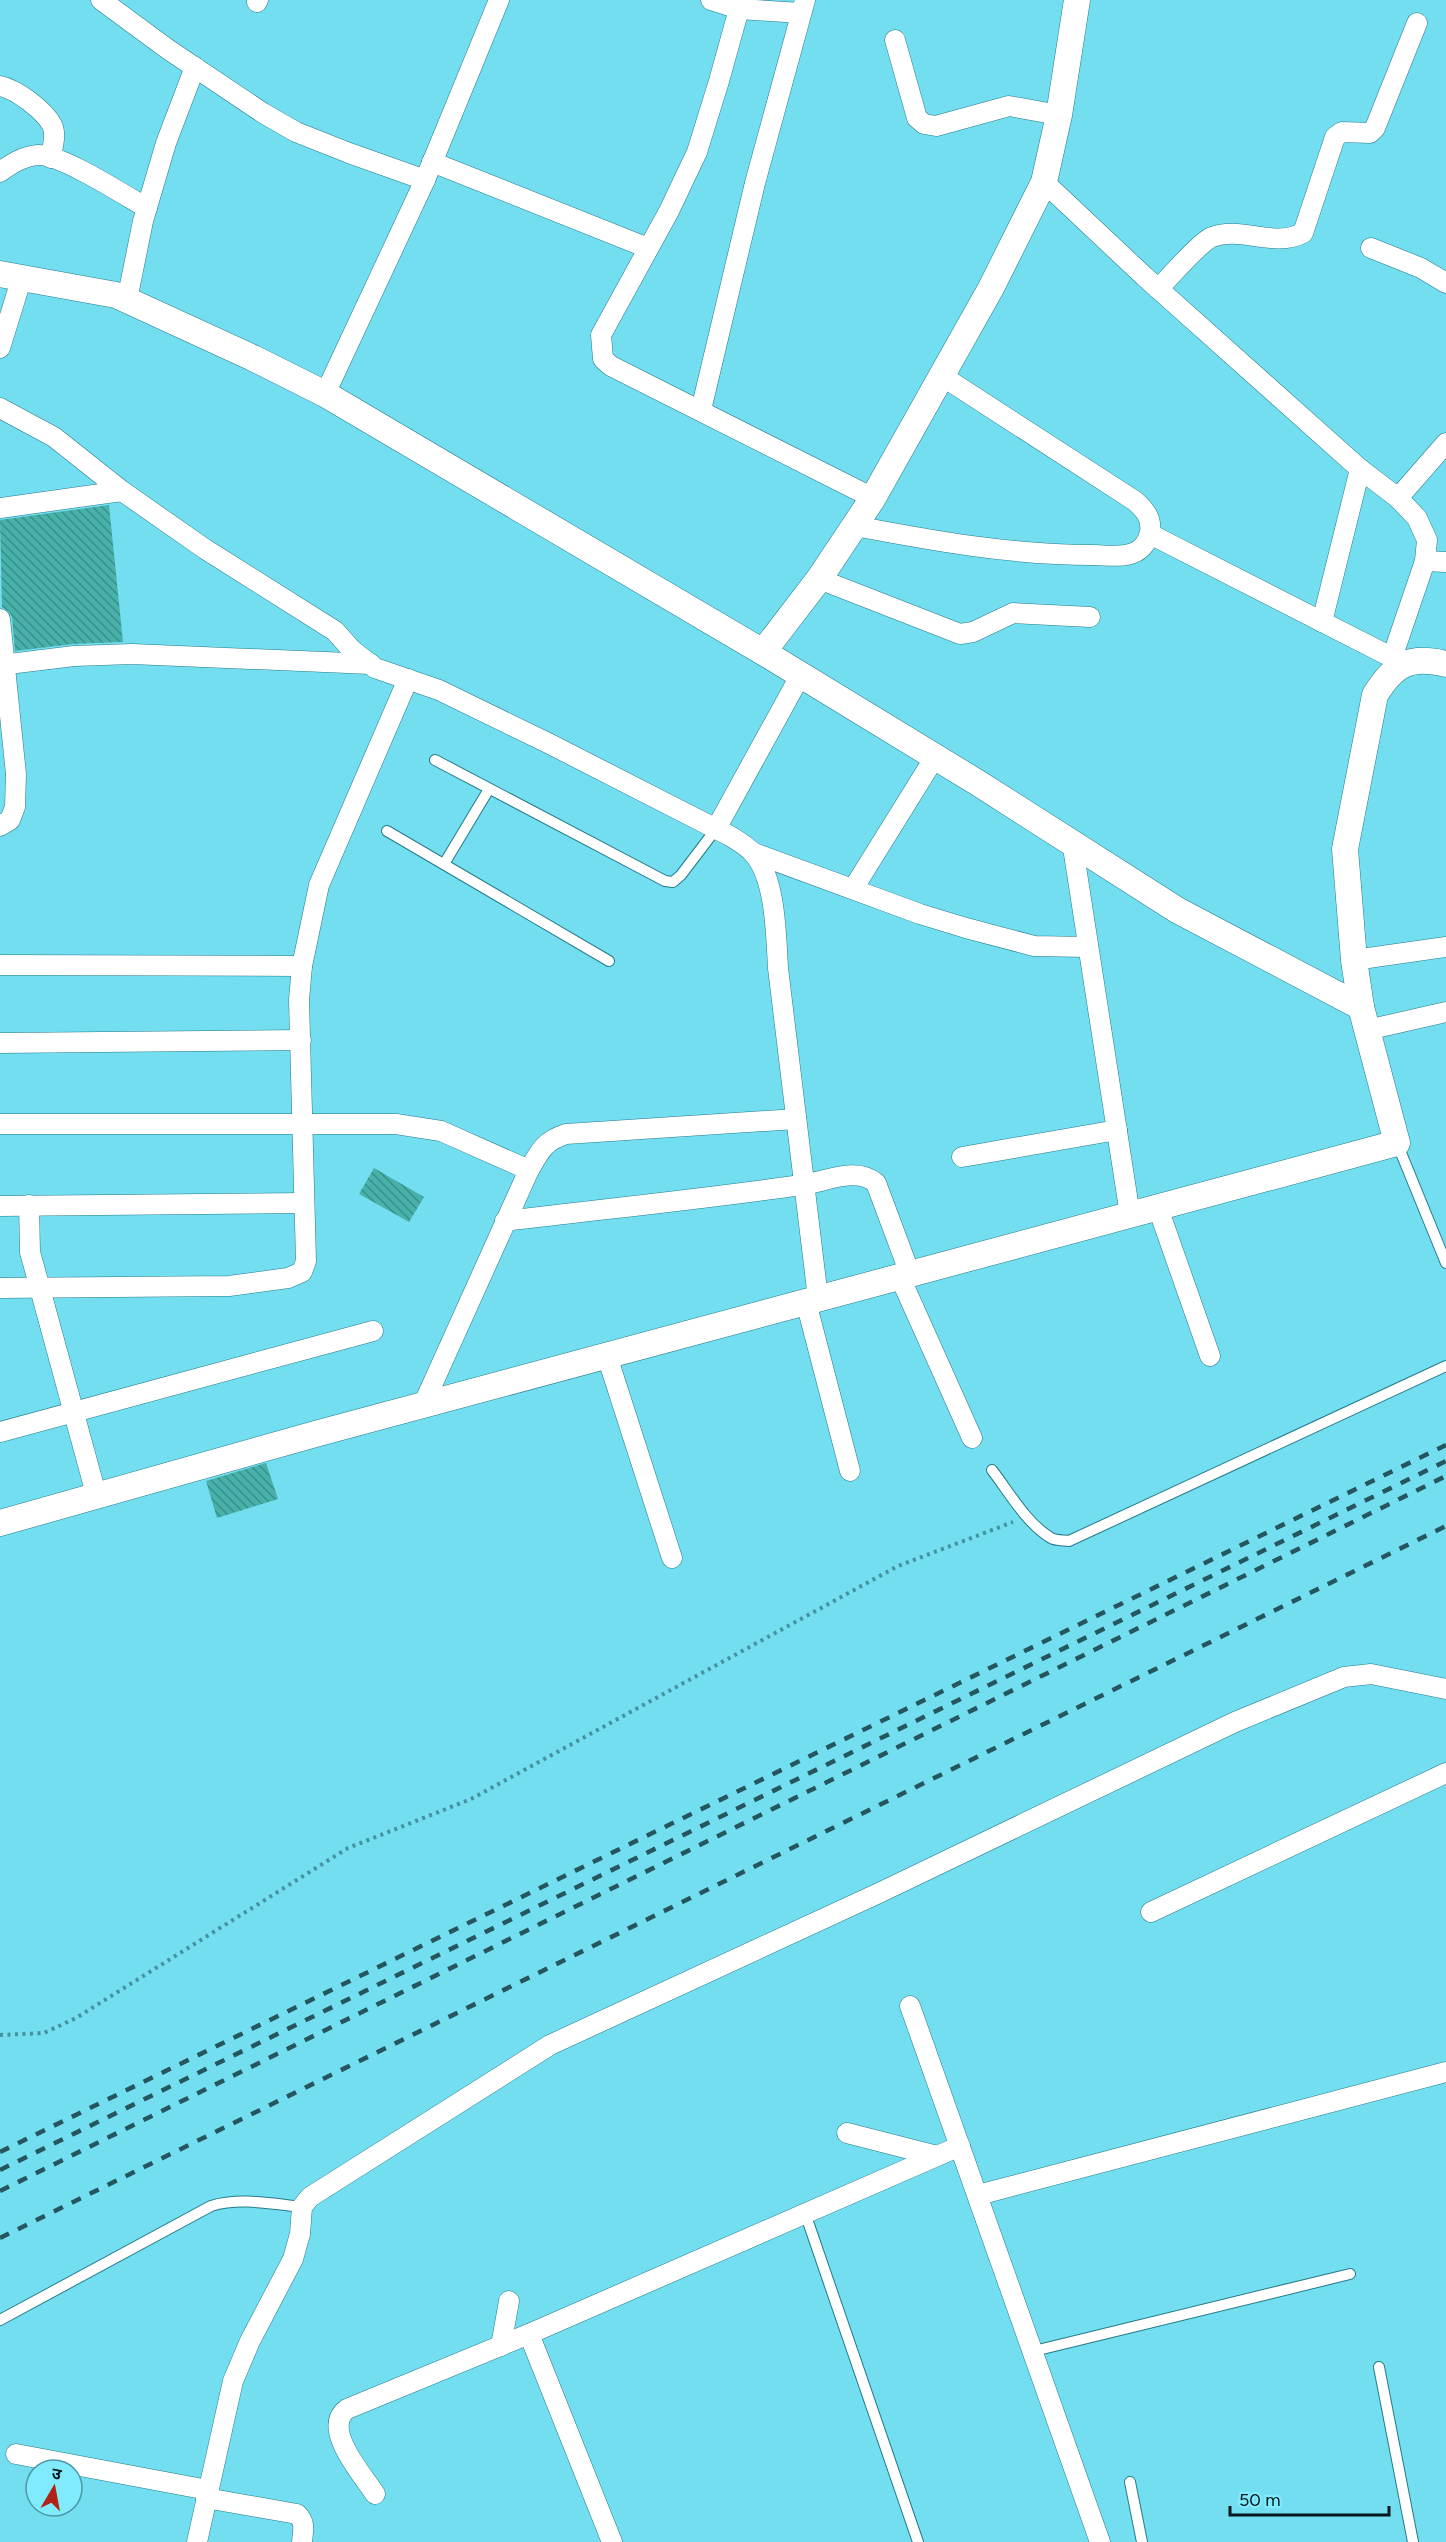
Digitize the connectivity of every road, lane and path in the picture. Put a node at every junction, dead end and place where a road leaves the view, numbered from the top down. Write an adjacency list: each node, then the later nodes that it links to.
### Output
1 (498, 0): 13 (street)
2 (711, 0): 6 (street)
3 (1077, 0): 11 (street)
4 (112, 3): 9 (street)
5 (803, 7): 6 (street); 27 (street)
6 (739, 9): 17 (street)
7 (1418, 23): 21 (street)
8 (895, 40): 11 (street)
9 (195, 67): 13 (street); 16 (street)
10 (0, 86): 12 (street)
11 (1059, 115): 15 (street)
12 (51, 158): 14 (street); 16 (street)
13 (428, 171): 17 (street); 25 (street)
14 (0, 172)
15 (1044, 182): 21 (street); 24 (street)
16 (147, 208): 22 (street)
17 (648, 248): 27 (street)
18 (1371, 248): 20 (street)
19 (11, 275): 22 (street); 23 (street)
20 (1446, 283)
21 (1158, 289): 29 (street)
22 (127, 300): 25 (street)
23 (0, 348)
24 (942, 376): 31 (street); 35 (street)
25 (325, 394): 42 (street)
26 (0, 408): 30 (street)
27 (701, 410): 31 (street)
28 (1446, 443): 32 (street)
29 (1360, 470): 32 (street); 41 (street)
30 (122, 491): 33 (street); 44 (street)
31 (873, 498): 34 (street)
32 (1398, 498): 36 (street)
33 (0, 508)
34 (855, 526): 35 (street); 38 (street)
35 (1150, 534): 41 (street)
36 (1425, 561): 37 (street); 43 (street)
37 (1446, 562)
38 (819, 579): 39 (street); 42 (street)
39 (1090, 617)
40 (0, 619): 46 (street)
41 (1322, 622): 43 (street)
42 (763, 652): 47 (street)
43 (1398, 660): 45 (street); 62 (street)
44 (371, 664): 46 (street); 48 (street)
45 (1446, 664)
46 (2, 665): 49 (street)
47 (800, 676): 50 (street); 54 (street)
48 (408, 679): 54 (street); 65 (street)
49 (6, 744): 53 (street)
50 (935, 757): 56 (street); 59 (street)
51 (435, 760): 52 (lane)
52 (489, 789): 54 (lane); 58 (lane)
53 (0, 826)
54 (716, 829): 57 (street)
55 (387, 831): 58 (lane)
56 (1072, 841): 60 (street); 67 (street)
57 (754, 853): 59 (street); 70 (street)
58 (444, 864): 63 (lane)
59 (853, 889): 60 (street)
60 (1088, 947): 73 (street)
61 (1446, 947): 62 (street)
62 (1354, 960): 67 (street)
63 (609, 961)
64 (0, 965): 65 (street)
65 (302, 966): 68 (street)
66 (1446, 1012): 67 (street)
67 (1364, 1018): 74 (street)
68 (301, 1040): 69 (street); 72 (street)
69 (0, 1043)
70 (796, 1119): 76 (street); 77 (street)
71 (0, 1124): 72 (street)
72 (304, 1124): 76 (street); 78 (street)
73 (1117, 1130): 75 (street); 82 (street)
74 (1397, 1143): 81 (street); 84 (lane)
75 (962, 1157)
76 (529, 1170): 83 (street)
77 (804, 1185): 83 (street); 85 (street); 88 (street)
78 (304, 1203): 79 (street); 87 (street)
79 (29, 1205): 80 (street); 87 (street)
80 (0, 1206)
81 (1158, 1208): 82 (street); 91 (street)
82 (1130, 1215): 85 (street)
83 (505, 1221): 93 (street)
84 (1446, 1263)
85 (905, 1276): 88 (street); 96 (street)
86 (0, 1288): 87 (street)
87 (39, 1288): 94 (street)
88 (812, 1300): 90 (street); 98 (street)
89 (374, 1331): 94 (street)
90 (607, 1356): 93 (street); 102 (street)
91 (1210, 1356)
92 (1446, 1366): 100 (lane)
93 (423, 1406): 99 (street)
94 (74, 1413): 95 (street); 99 (street)
95 (0, 1432)
96 (972, 1438)
97 (992, 1470): 100 (lane)
98 (850, 1472)
99 (96, 1494): 101 (street)
100 (1027, 1516): 107 (path)
101 (0, 1523)
102 (672, 1558)
103 (1446, 1689): 113 (street)
104 (1446, 1773): 105 (street)
105 (1151, 1912)
106 (910, 2006): 110 (street)
107 (0, 2035)
108 (1446, 2072): 112 (street)
109 (847, 2133): 111 (street)
110 (960, 2146): 111 (street); 112 (street)
111 (937, 2156): 114 (street)
112 (978, 2195): 120 (street)
113 (302, 2207): 117 (lane); 124 (street)
114 (805, 2214): 118 (street); 129 (lane)
115 (1350, 2274): 120 (lane)
116 (509, 2301): 119 (street)
117 (0, 2320)
118 (529, 2334): 119 (street); 128 (street)
119 (501, 2346): 125 (street)
120 (1034, 2351): 130 (street)
121 (1379, 2367): 132 (lane)
122 (16, 2454): 124 (street)
123 (1130, 2482): 131 (lane)
124 (207, 2494): 126 (street); 127 (street)
125 (375, 2494)
126 (197, 2542)
127 (302, 2542)
128 (612, 2542)
129 (918, 2542)
130 (1100, 2542)
131 (1142, 2542)
132 (1413, 2542)

